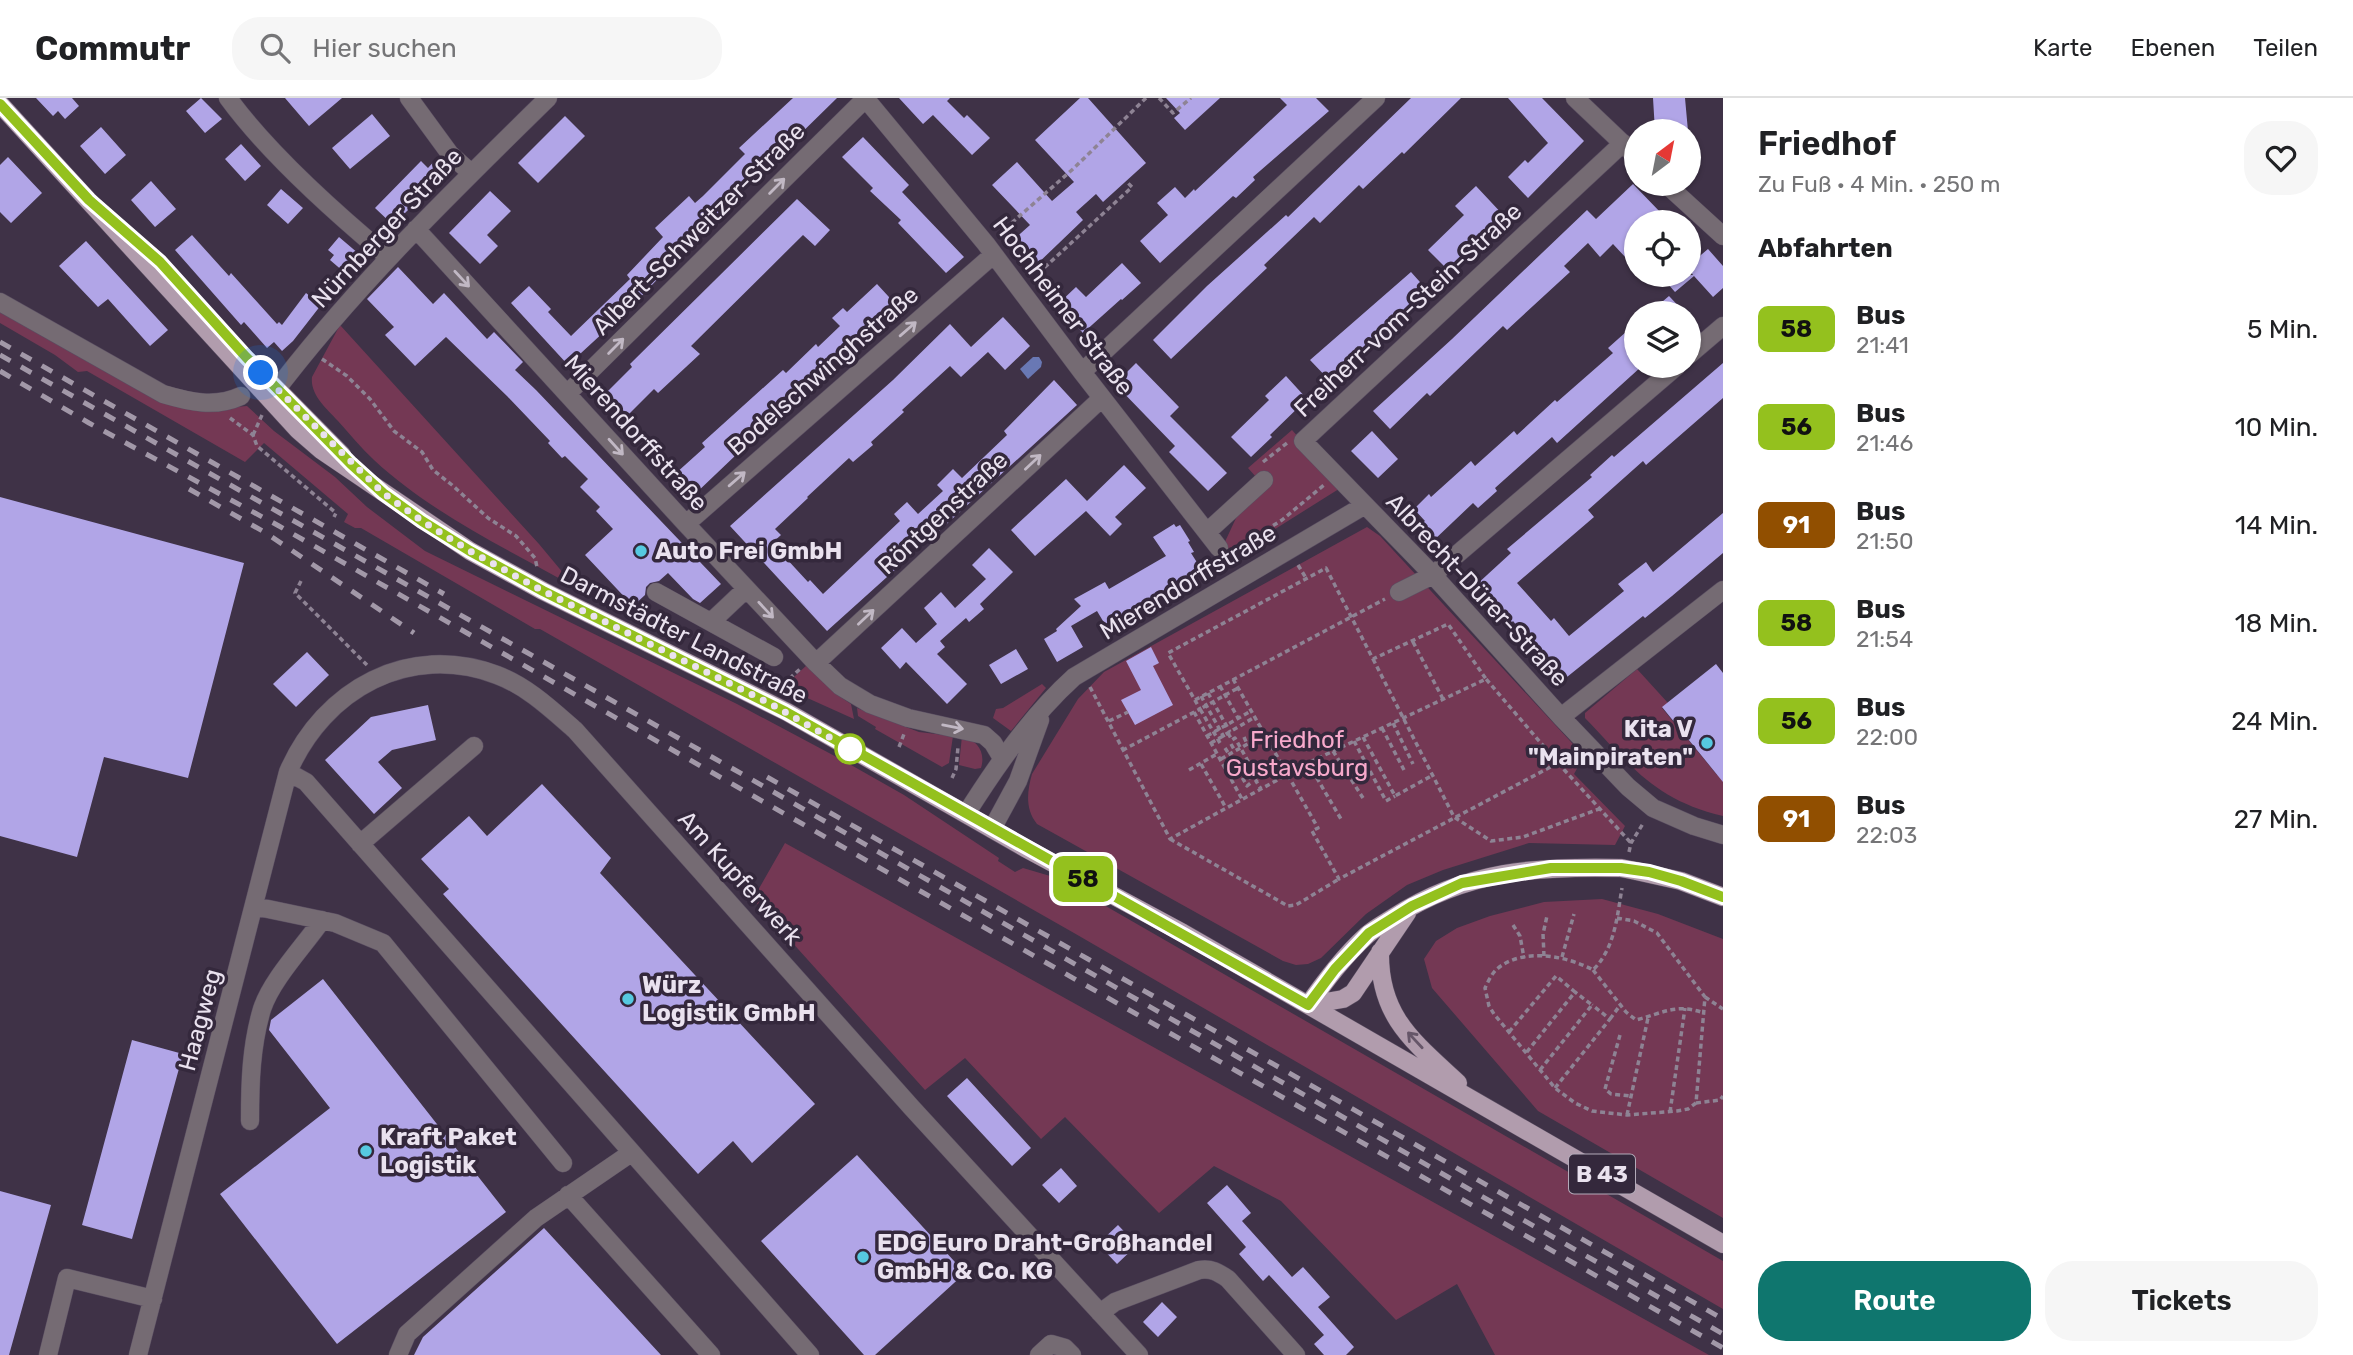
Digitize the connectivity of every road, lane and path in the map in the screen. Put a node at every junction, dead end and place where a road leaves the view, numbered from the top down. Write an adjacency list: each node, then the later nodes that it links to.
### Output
1 (228, 98): 19 (street)
2 (409, 98): 13 (street)
3 (548, 98): 13 (street, Nürnberger Straße)
4 (865, 98): 18 (street, Hochheimer Straße); 28 (street, Albert-Schweitzer-Straße, one-way to 4)
5 (1146, 98): 18 (path)
6 (1159, 98): 7 (path)
7 (1191, 98)
8 (1376, 98): 25 (street)
9 (1575, 98): 11 (street)
10 (0, 104): 27 (main road, Darmstädter Landstraße / B 43)
11 (1624, 143)
12 (1624, 154): 32 (street, Freiherr-vom-Stein-Straße)
13 (471, 173): 16 (street, Nürnberger Straße)
14 (1126, 181): 20 (path)
15 (1680, 196): 17 (street)
16 (416, 229): 19 (street, Nürnberger Straße); 28 (street, Mierendorffstraße, one-way to 28)
17 (1723, 236)
18 (989, 249): 20 (street, Hochheimer Straße); 37 (street, Bodelschwinghstraße, one-way to 18)
19 (388, 257): 24 (street, Nürnberger Straße)
20 (1020, 290): 25 (street, Hochheimer Straße)
21 (0, 302): 29 (street)
22 (1723, 326): 23 (street)
23 (1701, 345)
24 (308, 351): 27 (street, Nürnberger Straße); 44 (path)
25 (1082, 372): 30 (street, Hochheimer Straße)
26 (1662, 378): 40 (street)
27 (274, 393): 44 (main road, Darmstädter Landstraße / B 43)
28 (567, 394): 37 (street, Mierendorffstraße, one-way to 37)
29 (242, 396)
30 (1102, 398): 38 (street, Hochheimer Straße); 52 (street, Röntgenstraße, one-way to 30)
31 (253, 435): 36 (path)
32 (1303, 441): 33 (street, Albrecht-Dürer-Straße); 34 (path, Freiherr-vom-Stein-Straße)
33 (1336, 475): 35 (street, Albrecht-Dürer-Straße); 39 (path)
34 (1264, 480): 38 (street)
35 (1365, 505): 40 (street, Albrecht-Dürer-Straße); 54 (street, Mierendorffstraße)
36 (334, 517)
37 (686, 524): 42 (street, Mierendorffstraße)
38 (1207, 532): 39 (street, Hochheimer Straße)
39 (1225, 550)
40 (1433, 575): 45 (street); 76 (street, Albrecht-Dürer-Straße)
41 (301, 581): 53 (path)
42 (746, 589): 48 (street); 52 (street, Mierendorffstraße, one-way to 52)
43 (1723, 590): 76 (street)
44 (543, 591): 130 (main road, Darmstädter Landstraße / B 43)
45 (1399, 592): 47 (path)
46 (656, 593): 48 (street)
47 (1351, 616): 51 (path); 55 (path); 64 (path)
48 (710, 622): 50 (street)
49 (1412, 642): 51 (path); 56 (path); 63 (path)
50 (774, 657)
51 (1373, 659): 75 (path)
52 (814, 661): 59 (path); 105 (street, Mierendorffstraße, one-way to 105)
53 (370, 668)
54 (1083, 673): 69 (street, Mierendorffstraße); 77 (path)
55 (1233, 679): 57 (path); 58 (path)
56 (1486, 679): 63 (path); 109 (path)
57 (1220, 686): 60 (path); 61 (path)
58 (1238, 688): 61 (path); 70 (path)
59 (777, 690)
60 (1208, 693): 62 (path); 65 (path)
61 (1225, 695): 65 (path); 74 (path)
62 (1201, 696): 64 (path); 66 (path)
63 (1443, 699): 75 (path)
64 (1195, 700): 68 (path)
65 (1213, 702): 66 (path); 79 (path)
66 (1206, 705): 68 (path); 82 (path)
67 (330, 709): 116 (street, Haagweg); 181 (street, Am Kupferwerk)
68 (1200, 709): 72 (path); 84 (path)
69 (1043, 710): 105 (street, Mierendorffstraße); 133 (street, Mierendorffstraße)
70 (1251, 711): 73 (path); 74 (path)
71 (1128, 712): 77 (path)
72 (1194, 712): 87 (path); 100 (path)
73 (1255, 717): 80 (path); 86 (path)
74 (1239, 718): 79 (path); 80 (path)
75 (1404, 718): 78 (path); 119 (path)
76 (1561, 718): 128 (street, Albrecht-Dürer-Straße)
77 (1109, 722): 100 (path)
78 (1393, 723): 81 (path); 112 (path)
79 (1227, 726): 82 (path); 83 (path)
80 (1243, 727): 83 (path)
81 (1382, 728): 90 (path); 115 (path)
82 (1220, 729): 84 (path); 88 (path)
83 (1232, 732): 88 (path); 99 (path)
84 (1214, 733): 87 (path); 92 (path)
85 (1251, 734): 91 (path)
86 (1265, 734): 91 (path); 117 (path)
87 (1207, 736): 94 (path)
88 (1224, 737): 92 (path)
89 (1244, 737): 96 (path)
90 (1363, 737): 93 (path); 124 (path)
91 (1254, 740): 96 (path)
92 (1219, 741): 94 (path)
93 (1353, 741): 102 (path); 124 (path)
94 (1211, 743): 103 (path)
95 (1231, 744): 101 (path)
96 (1247, 744): 99 (path)
97 (474, 746): 137 (street)
98 (1225, 748): 104 (path)
99 (1240, 748): 101 (path); 121 (path)
100 (1123, 750): 135 (path)
101 (1235, 751): 104 (path)
102 (1333, 751): 108 (path); 125 (path)
103 (1217, 754): 106 (path); 110 (path)
104 (1229, 754): 106 (path)
105 (1002, 758): 130 (street, Mierendorffstraße)
106 (1220, 760): 118 (path)
107 (1240, 760): 121 (path)
108 (1308, 763): 117 (path); 132 (path)
109 (1558, 763): 129 (path); 131 (path)
110 (1201, 764): 114 (path); 127 (path)
111 (1234, 764): 113 (path)
112 (1413, 764)
113 (1238, 769): 118 (path); 120 (path)
114 (1189, 770)
115 (1404, 770)
116 (288, 772): 137 (street); 142 (street, Haagweg)
117 (1288, 774): 123 (path); 139 (path)
118 (1229, 775): 122 (path)
119 (1433, 775): 124 (path); 131 (path)
120 (1243, 778): 121 (path); 122 (path)
121 (1254, 781): 123 (path)
122 (1233, 783): 126 (path)
123 (1261, 789): 126 (path)
124 (1395, 796)
125 (1363, 798)
126 (1242, 799): 127 (path)
127 (1226, 808): 135 (path)
128 (1653, 808): 134 (street, Albrecht-Dürer-Straße); 136 (path)
129 (1600, 809): 131 (path); 136 (path)
130 (966, 814): 133 (main road, B 43)
131 (1454, 817): 139 (path)
132 (1341, 819)
133 (992, 829): 157 (main road, B 43)
134 (1723, 835)
135 (1170, 839): 139 (path)
136 (1631, 843): 138 (path)
137 (360, 844): 176 (street)
138 (1629, 864): 141 (main road); 143 (main road)
139 (1339, 878)
140 (1622, 888): 146 (path)
141 (1723, 897)
142 (254, 906): 147 (street); 180 (street, Haagweg)
143 (1412, 906): 149 (main road); 157 (main road)
144 (1573, 914): 151 (path)
145 (1548, 916): 150 (path)
146 (1617, 918): 153 (path); 155 (path)
147 (322, 920): 175 (street); 177 (street)
148 (1513, 925): 152 (path)
149 (1380, 952): 157 (main road); 172 (main road, one-way to 149)
150 (1544, 956): 151 (path); 152 (path)
151 (1562, 957): 153 (path)
152 (1524, 958): 164 (path)
153 (1593, 970): 156 (path)
154 (1576, 992): 158 (path); 164 (path); 166 (path)
155 (1705, 997): 160 (path); 161 (path)
156 (1621, 1004): 162 (path); 163 (path)
157 (1308, 1005): 172 (main road, B 43)
158 (1592, 1005): 163 (path); 167 (path)
159 (1685, 1008): 161 (path); 162 (path); 173 (path)
160 (1723, 1009)
161 (1704, 1013): 171 (path)
162 (1648, 1017): 169 (path)
163 (1609, 1019): 168 (path)
164 (1509, 1032): 166 (path)
165 (1620, 1035): 169 (path)
166 (1526, 1053): 167 (path)
167 (1540, 1070): 168 (path)
168 (1555, 1088): 174 (path)
169 (1631, 1096): 174 (path)
170 (1722, 1099): 171 (path)
171 (1696, 1103): 173 (path)
172 (1482, 1104): 179 (main road, B 43)
173 (1670, 1112): 174 (path)
174 (1627, 1115)
175 (250, 1121)
176 (631, 1153): 178 (street); 186 (street)
177 (564, 1163)
178 (568, 1195): 184 (street); 185 (street)
179 (1723, 1244)
180 (153, 1299): 182 (street); 183 (street, Haagweg)
181 (1100, 1312): 189 (street, Am Kupferwerk); 190 (street)
182 (48, 1355)
183 (138, 1355)
184 (398, 1355)
185 (711, 1355)
186 (810, 1355)
187 (1039, 1355): 188 (street)
188 (1072, 1355)
189 (1139, 1355)
190 (1296, 1355)

